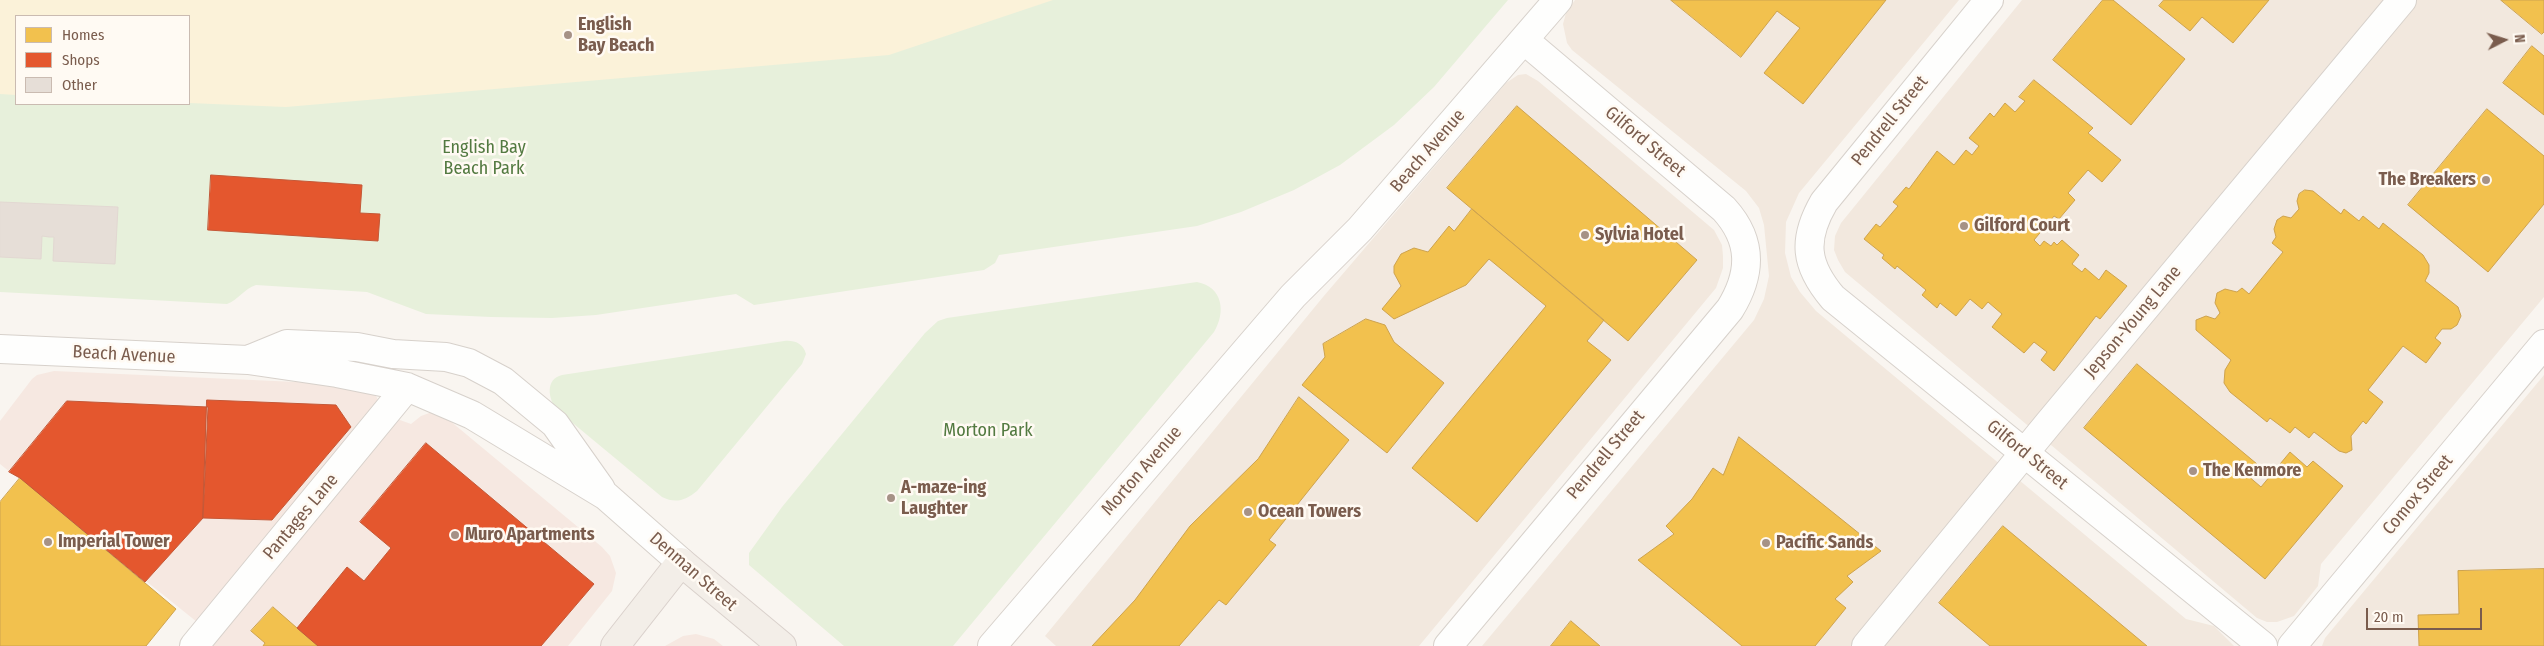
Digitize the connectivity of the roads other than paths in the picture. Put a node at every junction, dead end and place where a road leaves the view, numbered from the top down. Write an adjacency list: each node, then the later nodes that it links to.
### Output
1 (1558, 0): 4 (street, Beach Avenue)
2 (1989, 0): 5 (street, Pendrell Street)
3 (2402, 0): 13 (street, Jepson-Young Lane)
4 (1524, 40): 6 (street, Gilford Street); 7 (street, Beach Avenue)
5 (1809, 251): 13 (street, Gilford Street)
6 (1746, 255): 20 (street, Pendrell Street)
7 (1293, 296): 19 (street, Morton Avenue)
8 (2544, 344): 23 (street, Comox Street)
9 (0, 349): 11 (street, Beach Avenue)
10 (446, 357): 11 (street, Beach Avenue); 14 (street, Denman Street)
11 (248, 360): 12 (street, Beach Avenue)
12 (407, 387): 14 (street, Denman Street); 16 (street, Pantages Lane)
13 (2024, 454): 21 (street, Jepson-Young Lane); 22 (street, Gilford Street)
14 (606, 496): 15 (street, Denman Street)
15 (681, 562): 17 (main road); 18 (main road, Denman Street)
16 (194, 646)
17 (614, 646)
18 (782, 646)
19 (992, 646)
20 (1448, 646)
21 (1866, 646)
22 (2263, 646)
23 (2292, 646)

